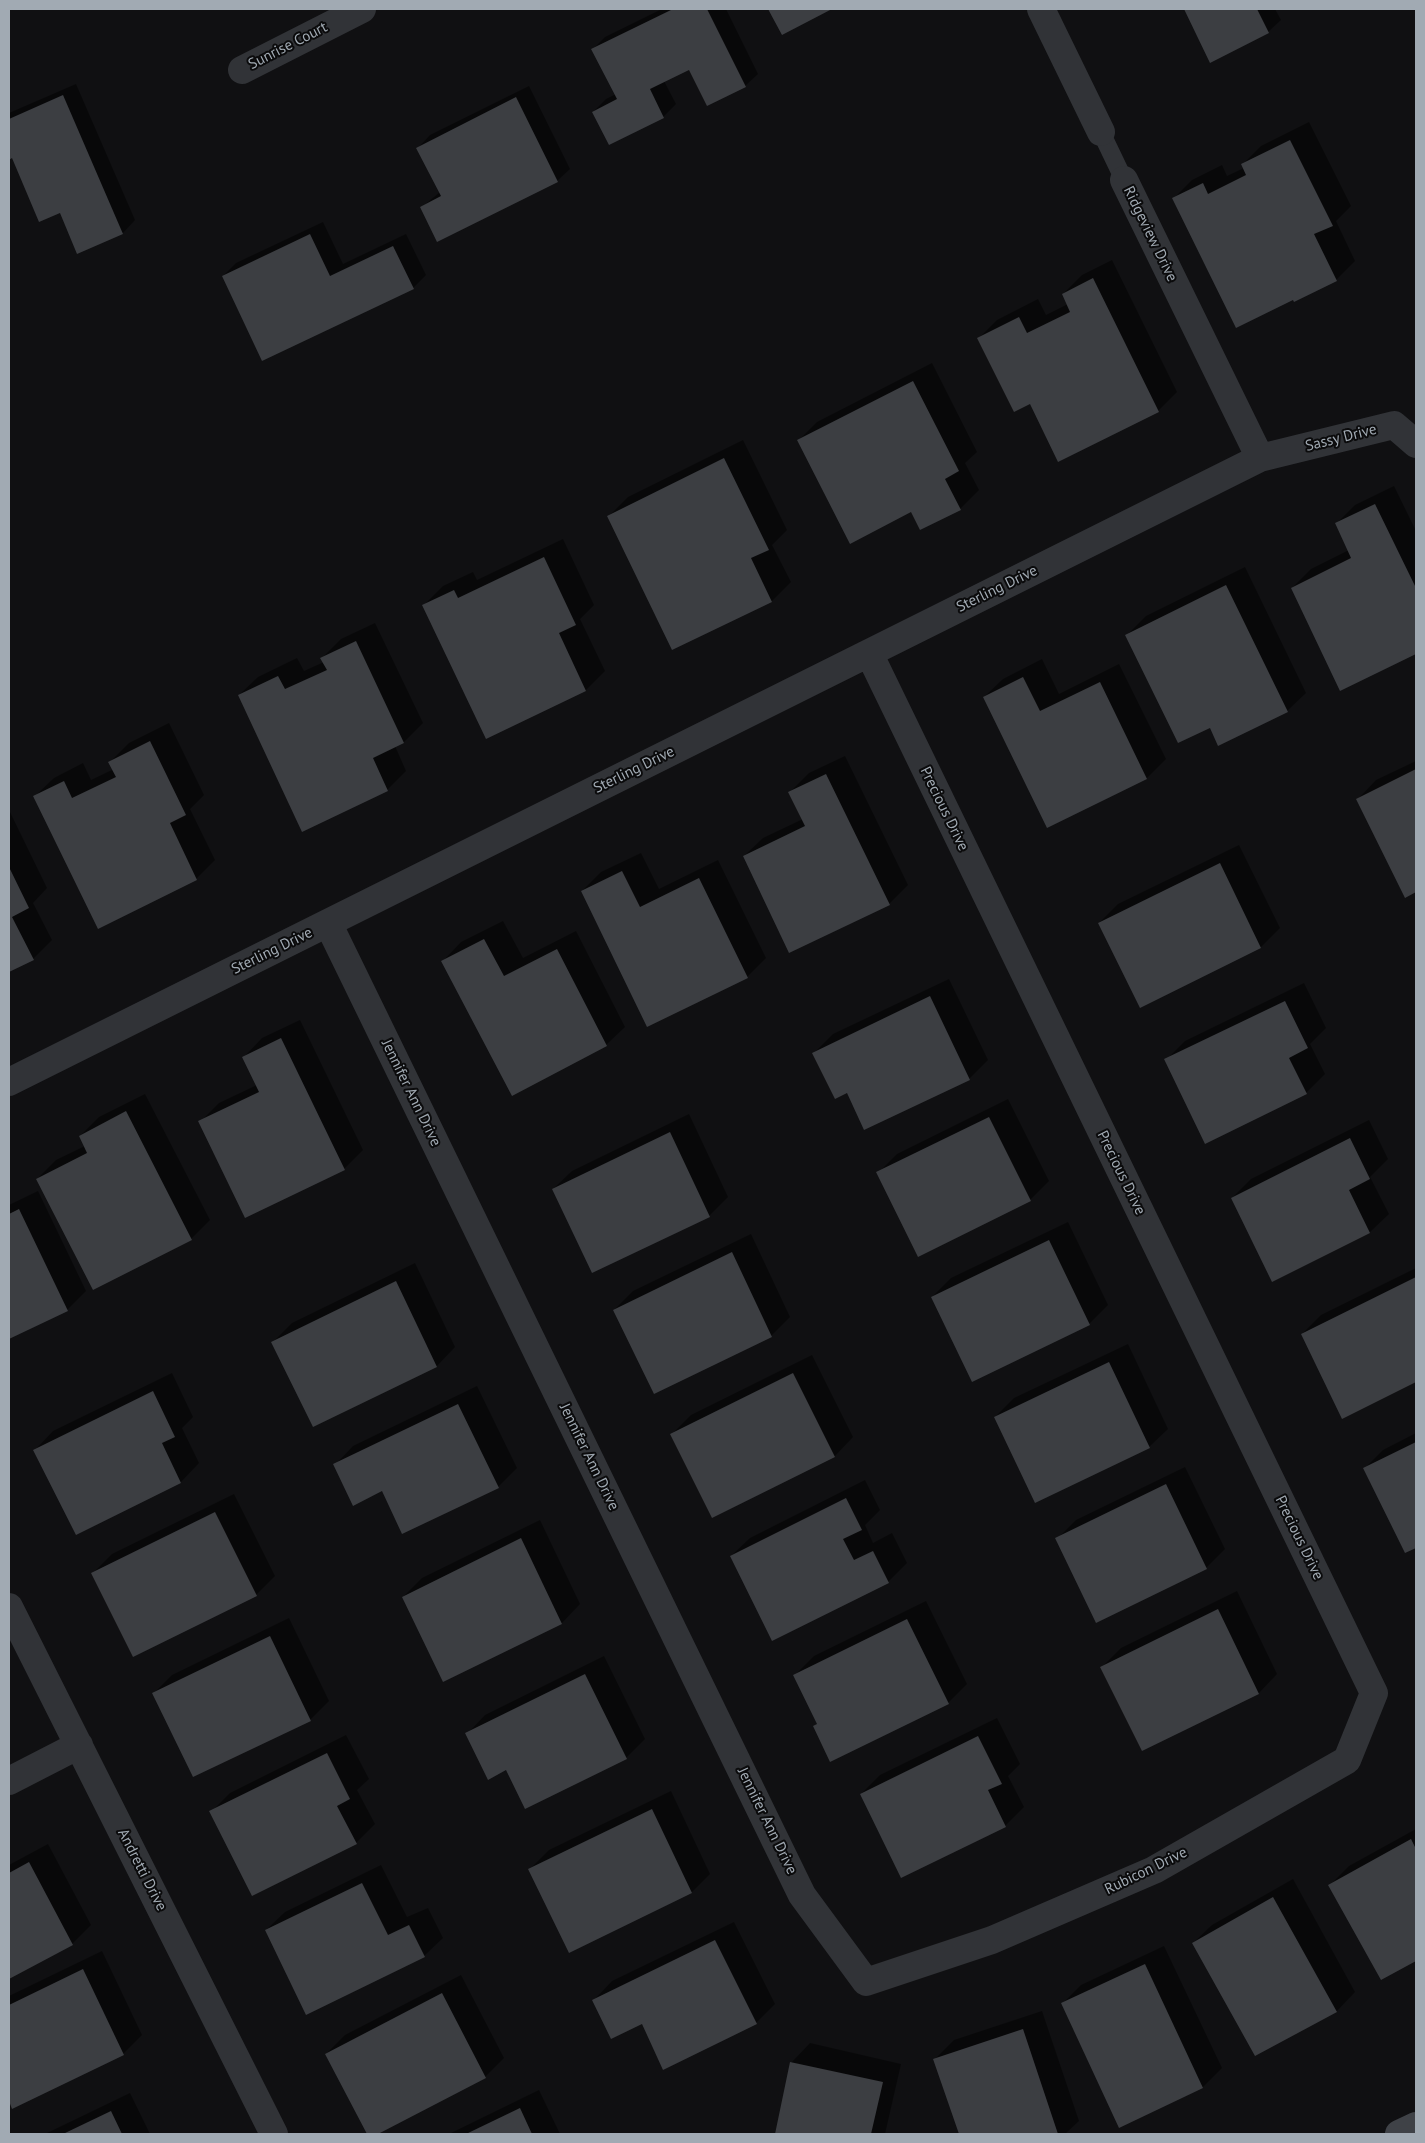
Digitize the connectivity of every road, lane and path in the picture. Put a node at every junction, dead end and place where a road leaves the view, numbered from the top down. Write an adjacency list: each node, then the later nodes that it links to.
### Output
1 (362, 9): 3 (street, Sunrise Court)
2 (1041, 9): 4 (street, Ridgeview Drive)
3 (242, 70)
4 (1101, 132): 5 (lane, Ridgeview Drive)
5 (1124, 180): 7 (street, Ridgeview Drive)
6 (1416, 444): 7 (street, Sassy Drive)
7 (1260, 458): 8 (street, Sterling Drive)
8 (868, 653): 9 (street, Sterling Drive); 12 (street, Precious Drive)
9 (328, 922): 10 (street, Sterling Drive); 15 (street, Jennifer Ann Drive)
10 (9, 1082)
11 (9, 1606): 13 (street, Andretti Drive)
12 (1374, 1694): 15 (street, Rubicon Drive)
13 (79, 1745): 14 (street); 17 (street, Andretti Drive)
14 (9, 1781)
15 (866, 1982)
16 (1416, 2126): 18 (main road)
17 (274, 2134)
18 (1398, 2134)

